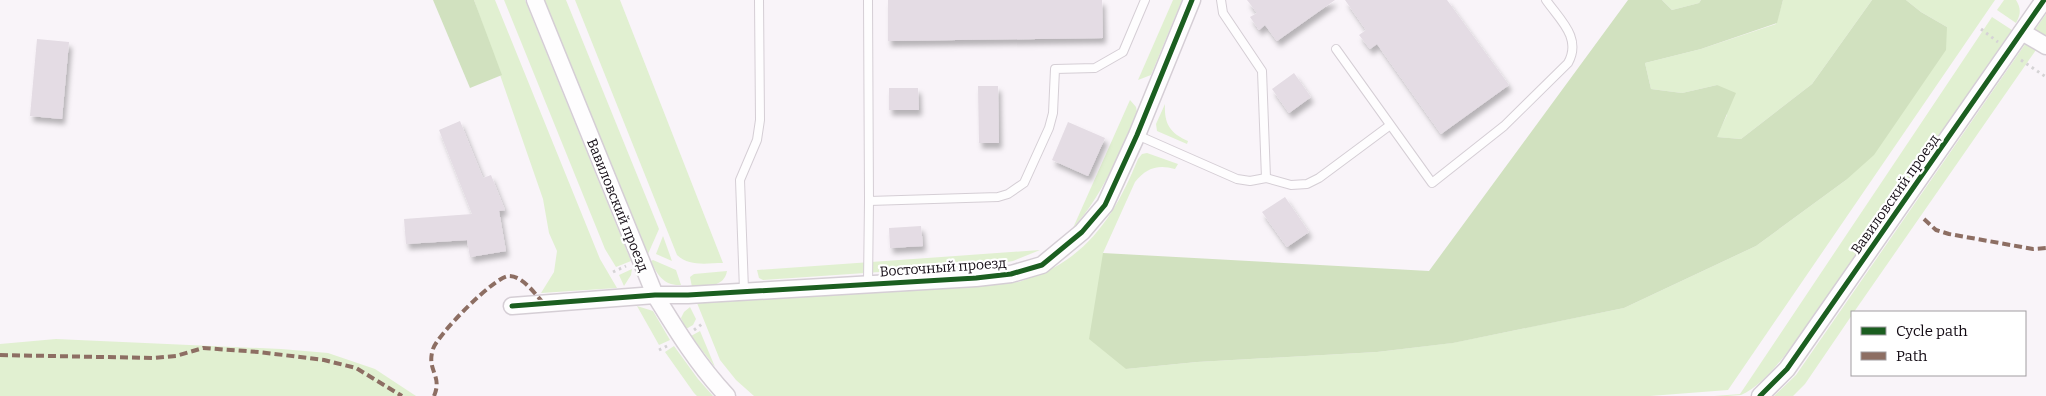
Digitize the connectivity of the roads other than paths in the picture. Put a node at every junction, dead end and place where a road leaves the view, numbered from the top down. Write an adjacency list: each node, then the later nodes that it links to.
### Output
1 (535, 0): 18 (street, Вавиловский проезд)
2 (759, 0): 17 (lane)
3 (868, 0): 15 (lane)
4 (1145, 0): 15 (lane)
5 (1192, 0): 13 (street, Восточный проезд)
6 (1221, 0): 14 (lane)
7 (1546, 0): 12 (lane)
8 (2042, 1): 9 (street, Вавиловский проезд)
9 (2022, 32): 10 (street); 21 (street, Вавиловский проезд)
10 (2046, 46)
11 (1336, 48): 12 (lane)
12 (1389, 126): 14 (lane)
13 (1137, 135): 14 (lane); 16 (street, Восточный проезд)
14 (1266, 178)
15 (869, 201): 16 (lane)
16 (868, 283): 17 (street, Восточный проезд)
17 (744, 290): 18 (street, Восточный проезд)
18 (655, 295): 19 (street, Восточный проезд); 20 (street, Вавиловский проезд)
19 (512, 306)
20 (728, 396)
21 (1760, 396)

